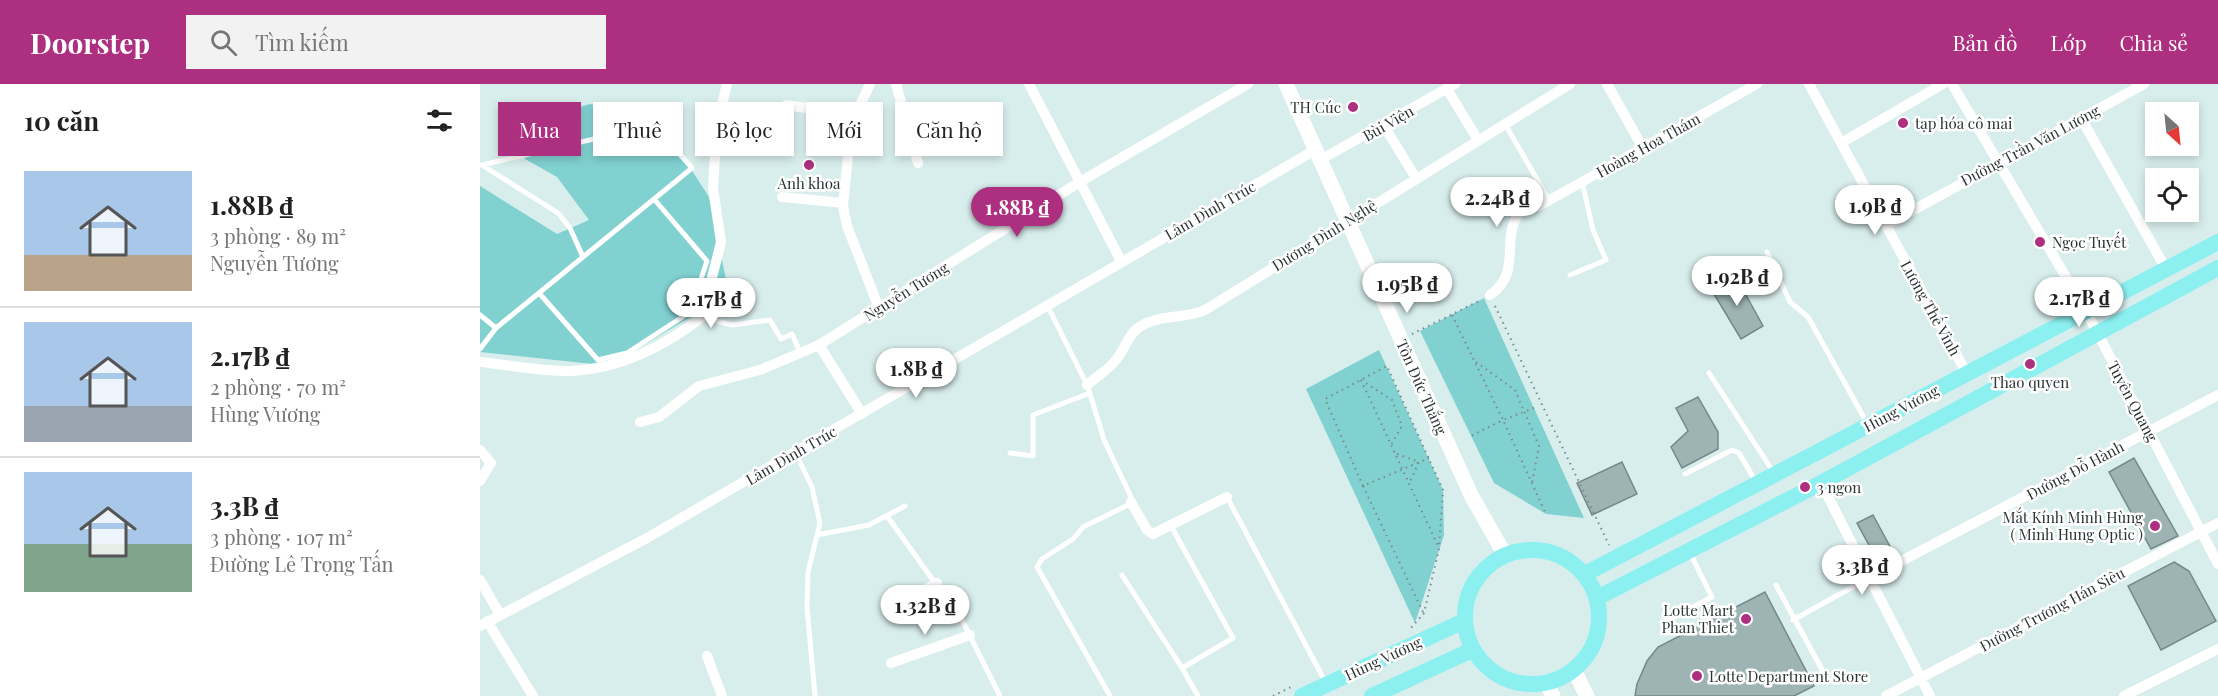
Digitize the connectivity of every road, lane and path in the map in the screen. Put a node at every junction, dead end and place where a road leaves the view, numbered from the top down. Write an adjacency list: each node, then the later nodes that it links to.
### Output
1 (727, 84): 50 (street)
2 (870, 84): 15 (street)
3 (896, 84): 25 (street)
4 (1029, 84): 29 (street)
5 (1248, 84): 29 (street, Nguyễn Tương)
6 (1286, 84): 22 (street, Tôn Đức Thắng)
7 (1570, 84): 17 (street, Dương Đình Nghệ)
8 (1607, 84): 21 (street)
9 (1757, 84): 21 (street, Hoàng Hoa Thám)
10 (1809, 84): 20 (street, Lương Thế Vinh)
11 (1943, 84): 20 (street)
12 (1952, 84): 24 (street, Tuyên Quang)
13 (2144, 84): 16 (street, Đường Trần Văn Lương)
14 (1451, 86): 18 (street, Bùi Viện); 19 (street)
15 (861, 102)
16 (2081, 118): 24 (street, Đường Trần Văn Lương); 41 (street)
17 (1505, 124): 19 (street, Dương Đình Nghệ); 32 (lane)
18 (1384, 126): 22 (street, Bùi Viện); 27 (street)
19 (1478, 140): 27 (street, Dương Đình Nghệ)
20 (1841, 143): 35 (street, Lương Thế Vinh)
21 (1643, 148): 28 (street, Hoàng Hoa Thám)
22 (1318, 155): 34 (street, Tôn Đức Thắng); 39 (street, Lâm Đình Trúc)
23 (849, 156): 33 (street)
24 (1998, 161): 35 (street, Đường Trần Văn Lương); 47 (street, Tuyên Quang)
25 (918, 163)
26 (481, 165): 31 (lane); 38 (lane)
27 (1416, 178): 34 (street, Dương Đình Nghệ)
28 (1582, 182): 32 (street, Hoàng Hoa Thám); 42 (lane)
29 (1078, 183): 39 (street); 46 (street, Nguyễn Tương)
30 (782, 197): 33 (street)
31 (654, 199): 38 (lane); 43 (lane)
32 (1549, 200): 44 (street, Hoàng Hoa Thám)
33 (843, 203): 46 (street)
34 (1346, 220): 53 (street, Tôn Đức Thắng); 62 (street, Dương Đình Nghệ)
35 (1886, 225): 60 (street, Lương Thế Vinh)
36 (2218, 242): 41 (main road, Hùng Vương)
37 (1767, 252): 69 (lane)
38 (583, 258): 43 (lane)
39 (1121, 261): 45 (street, Lâm Đình Trúc)
40 (2218, 268): 52 (main road, Hùng Vương)
41 (2166, 269): 47 (main road, Hùng Vương)
42 (1570, 275)
43 (539, 293): 51 (lane)
44 (1490, 295): 49 (path); 100 (path)
45 (1047, 305): 62 (lane); 66 (street, Lâm Đình Trúc)
46 (879, 308): 54 (street, Nguyễn Tương)
47 (2086, 311): 52 (street, Tuyên Quang); 60 (main road, Hùng Vương)
48 (480, 315): 51 (lane)
49 (1452, 315): 53 (path); 57 (path)
50 (702, 317): 56 (lane); 58 (street)
51 (496, 328): 55 (lane)
52 (2097, 332): 70 (street, Tuyên Quang); 84 (main road, Hùng Vương)
53 (1401, 340): 99 (street, Tôn Đức Thắng)
54 (819, 345): 56 (street, Nguyễn Tương); 66 (street)
55 (480, 349)
56 (801, 354): 68 (street, Nguyễn Tương)
57 (1474, 360): 65 (path); 67 (path)
58 (480, 362)
59 (1709, 373): 81 (lane)
60 (1967, 374): 69 (main road, Hùng Vương)
61 (1361, 380): 72 (path); 72 (path); 77 (path); 87 (path)
62 (1088, 388): 75 (lane); 89 (lane)
63 (2218, 395): 70 (street, Đường Đỗ Hành)
64 (1534, 408): 65 (path)
65 (1524, 412): 67 (path); 83 (path)
66 (862, 414): 74 (street, Lâm Đình Trúc)
67 (1503, 420): 71 (path); 83 (path)
68 (640, 422)
69 (1868, 425): 81 (main road, Hùng Vương)
70 (2149, 431): 95 (street, Tuyên Quang); 104 (street, Đường Đỗ Hành)
71 (1471, 436)
72 (1391, 445): 76 (path)
73 (480, 450): 82 (street)
74 (795, 452): 96 (lane); 110 (street, Lâm Đình Trúc)
75 (1010, 453)
76 (1395, 453): 78 (path); 79 (path)
77 (1429, 458): 78 (path); 97 (path)
78 (1419, 462): 79 (path); 85 (path)
79 (1403, 470): 85 (path); 87 (path)
80 (1685, 474): 86 (lane)
81 (1775, 474): 86 (main road, Hùng Vương)
82 (480, 481)
83 (1532, 483): 91 (path)
84 (1821, 483): 98 (main road, Hùng Vương); 104 (street)
85 (1409, 484): 97 (path)
86 (1757, 484): 100 (main road, Hùng Vương)
87 (1364, 486): 111 (path)
88 (1227, 497): 94 (street); 126 (lane)
89 (1131, 502): 94 (street); 134 (lane)
90 (905, 506): 92 (lane)
91 (1546, 514)
92 (887, 516): 96 (lane); 106 (lane)
93 (2218, 523): 95 (street, Đường Trương Hán Siêu)
94 (1171, 526): 122 (lane)
95 (2201, 532): 101 (street, Tuyên Quang); 125 (street, Đường Trương Hán Siêu)
96 (817, 535): 132 (lane)
97 (1439, 549): 111 (path)
98 (1689, 551): 108 (main road, Hùng Vương); 114 (lane)
99 (1505, 555): 102 (main road); 113 (main road)
100 (1615, 558): 102 (main road, Hùng Vương)
101 (2218, 564)
102 (1585, 574): 108 (main road)
103 (1122, 575): 122 (lane)
104 (1869, 578): 112 (lane); 125 (street)
105 (480, 580): 110 (street)
106 (937, 583): 109 (street); 117 (lane)
107 (1776, 585): 112 (lane)
108 (1597, 598): 123 (main road)
109 (892, 606)
110 (499, 613): 115 (street, Lâm Đình Trúc)
111 (1424, 613): 116 (path)
112 (1793, 620): 124 (lane)
113 (1464, 621): 119 (main road); 126 (main road, Hùng Vương)
114 (1665, 622)
115 (484, 623): 130 (street)
116 (1409, 632)
117 (970, 635): 121 (street); 133 (lane)
118 (2218, 649): 141 (street)
119 (1472, 650): 127 (main road); 129 (main road, Hùng Vương)
120 (707, 656): 131 (street)
121 (891, 663)
122 (1182, 668): 135 (lane)
123 (1574, 670): 127 (main road); 138 (street)
124 (1825, 675)
125 (1920, 678): 139 (street, Đường Trương Hán Siêu); 140 (street)
126 (1327, 685): 128 (main road, Hùng Vương)
127 (1549, 690)
128 (1298, 691): 136 (path)
129 (1396, 691): 137 (main road, Hùng Vương)
130 (533, 696)
131 (722, 696)
132 (815, 696)
133 (1000, 696)
134 (1110, 696)
135 (1198, 696)
136 (1272, 696)
137 (1372, 696)
138 (1587, 696)
139 (1886, 696)
140 (1930, 696)
141 (2124, 696)

